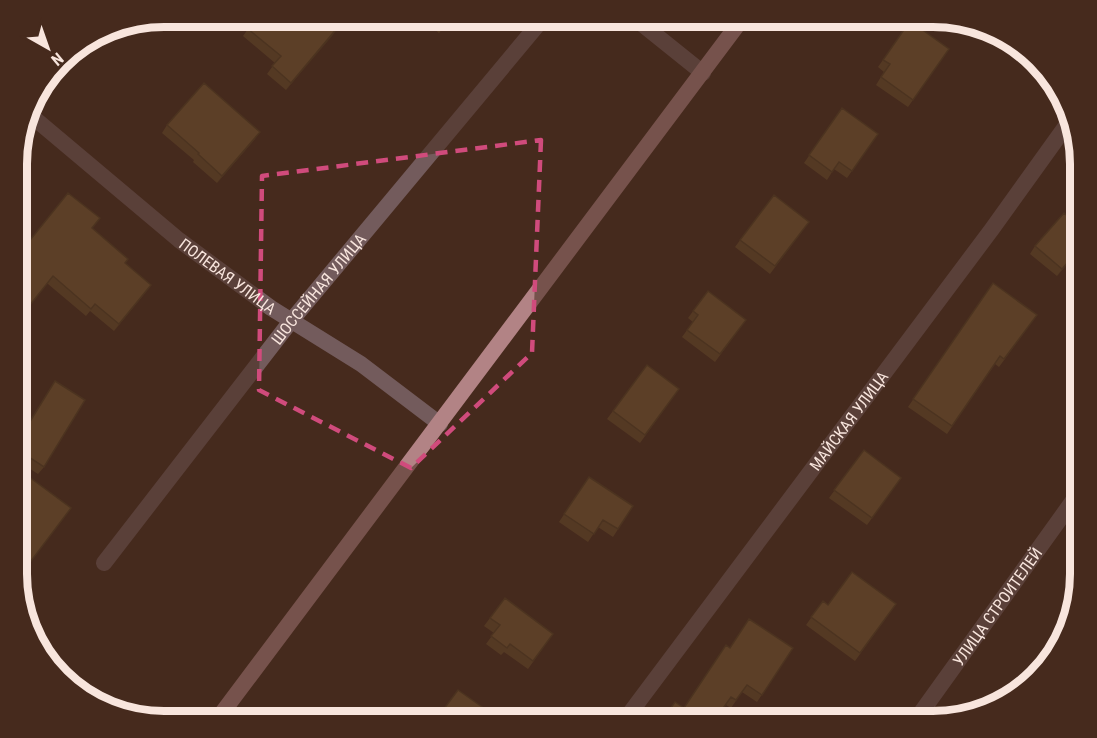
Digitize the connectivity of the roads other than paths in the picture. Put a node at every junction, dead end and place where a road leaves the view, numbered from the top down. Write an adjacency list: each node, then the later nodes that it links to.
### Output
1 (536, 27): 7 (street, ШОССЕЙНАЯ УЛИЦА)
2 (646, 27): 4 (street)
3 (736, 27): 4 (main road)
4 (703, 73): 8 (main road)
5 (35, 118): 7 (street, ПОЛЕВАЯ УЛИЦА)
6 (1065, 127): 12 (street, МАЙСКАЯ УЛИЦА)
7 (291, 321): 8 (street, ПОЛЕВАЯ УЛИЦА); 10 (street, ШОССЕЙНАЯ УЛИЦА)
8 (440, 424): 11 (main road)
9 (1070, 505): 13 (street, УЛИЦА СТРОИТЕЛЕЙ)
10 (104, 563)
11 (224, 711)
12 (631, 711)
13 (923, 711)

